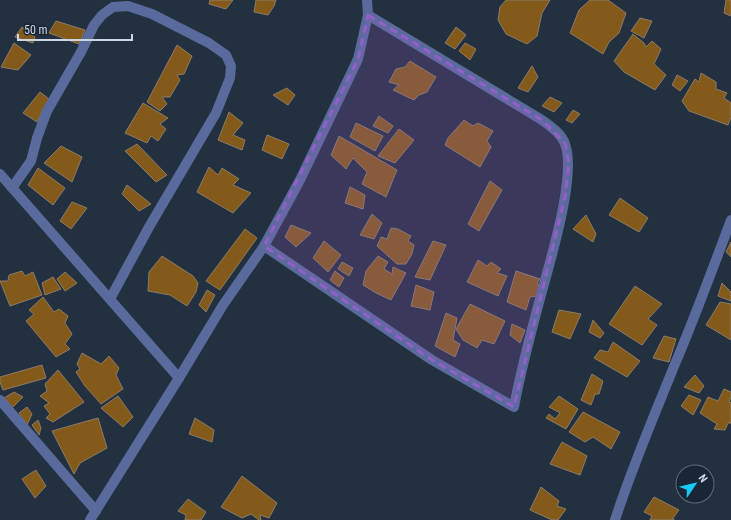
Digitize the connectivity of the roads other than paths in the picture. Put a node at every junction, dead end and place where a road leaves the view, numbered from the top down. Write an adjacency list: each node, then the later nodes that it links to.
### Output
1 (368, 0): 2 (street)
2 (368, 15): 6 (street); 6 (street)
3 (0, 174): 4 (street)
4 (12, 188): 7 (street); 7 (street)
5 (731, 220): 12 (street)
6 (264, 246): 8 (street)
7 (110, 299): 8 (street)
8 (179, 378): 10 (street)
9 (0, 400): 10 (street)
10 (96, 511): 11 (street)
11 (90, 520)
12 (615, 520)

